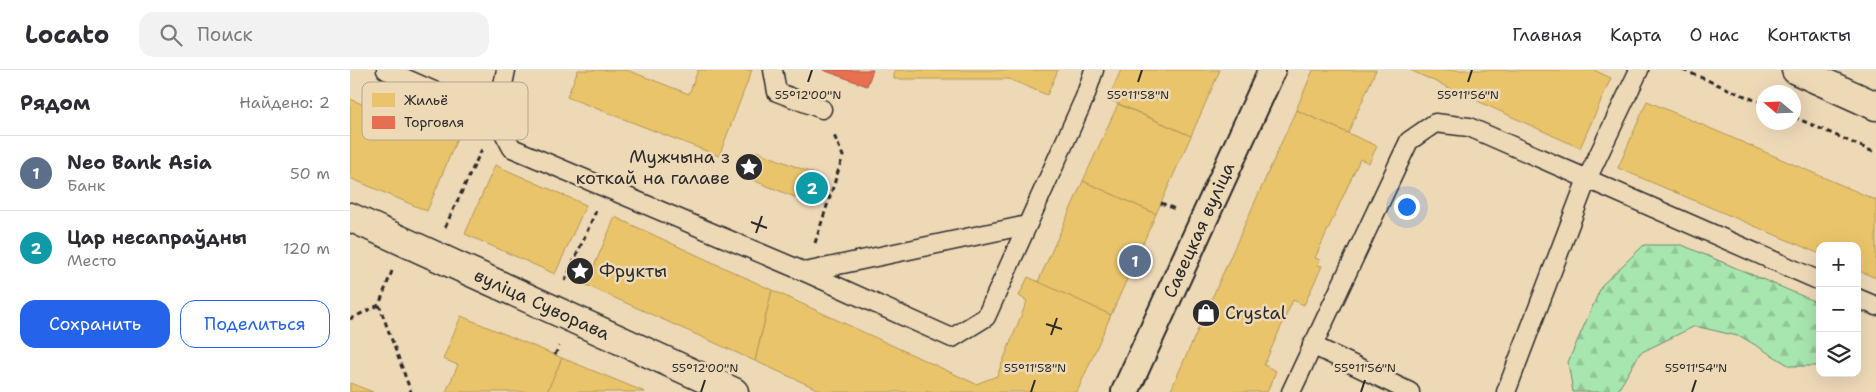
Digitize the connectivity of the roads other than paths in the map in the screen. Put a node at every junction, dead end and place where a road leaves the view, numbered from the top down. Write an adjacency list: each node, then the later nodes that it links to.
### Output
1 (386, 70): 7 (lane)
2 (773, 70): 9 (lane)
3 (1094, 70): 13 (lane)
4 (1272, 70): 20 (street, Савецкая вуліца)
5 (1639, 70): 11 (lane)
6 (1796, 70): 8 (street)
7 (414, 82)
8 (1876, 106)
9 (822, 109)
10 (508, 140): 14 (lane)
11 (1587, 179): 15 (lane); 18 (lane); 23 (lane)
12 (350, 217): 19 (street, вуліца Суворава)
13 (1027, 225): 14 (lane); 14 (lane)
14 (806, 272)
15 (1816, 279)
16 (1861, 300): 17 (lane)
17 (1876, 306)
18 (1312, 344): 21 (lane); 22 (lane)
19 (734, 392)
20 (1125, 392)
21 (1291, 392)
22 (1410, 392)
23 (1506, 392)

